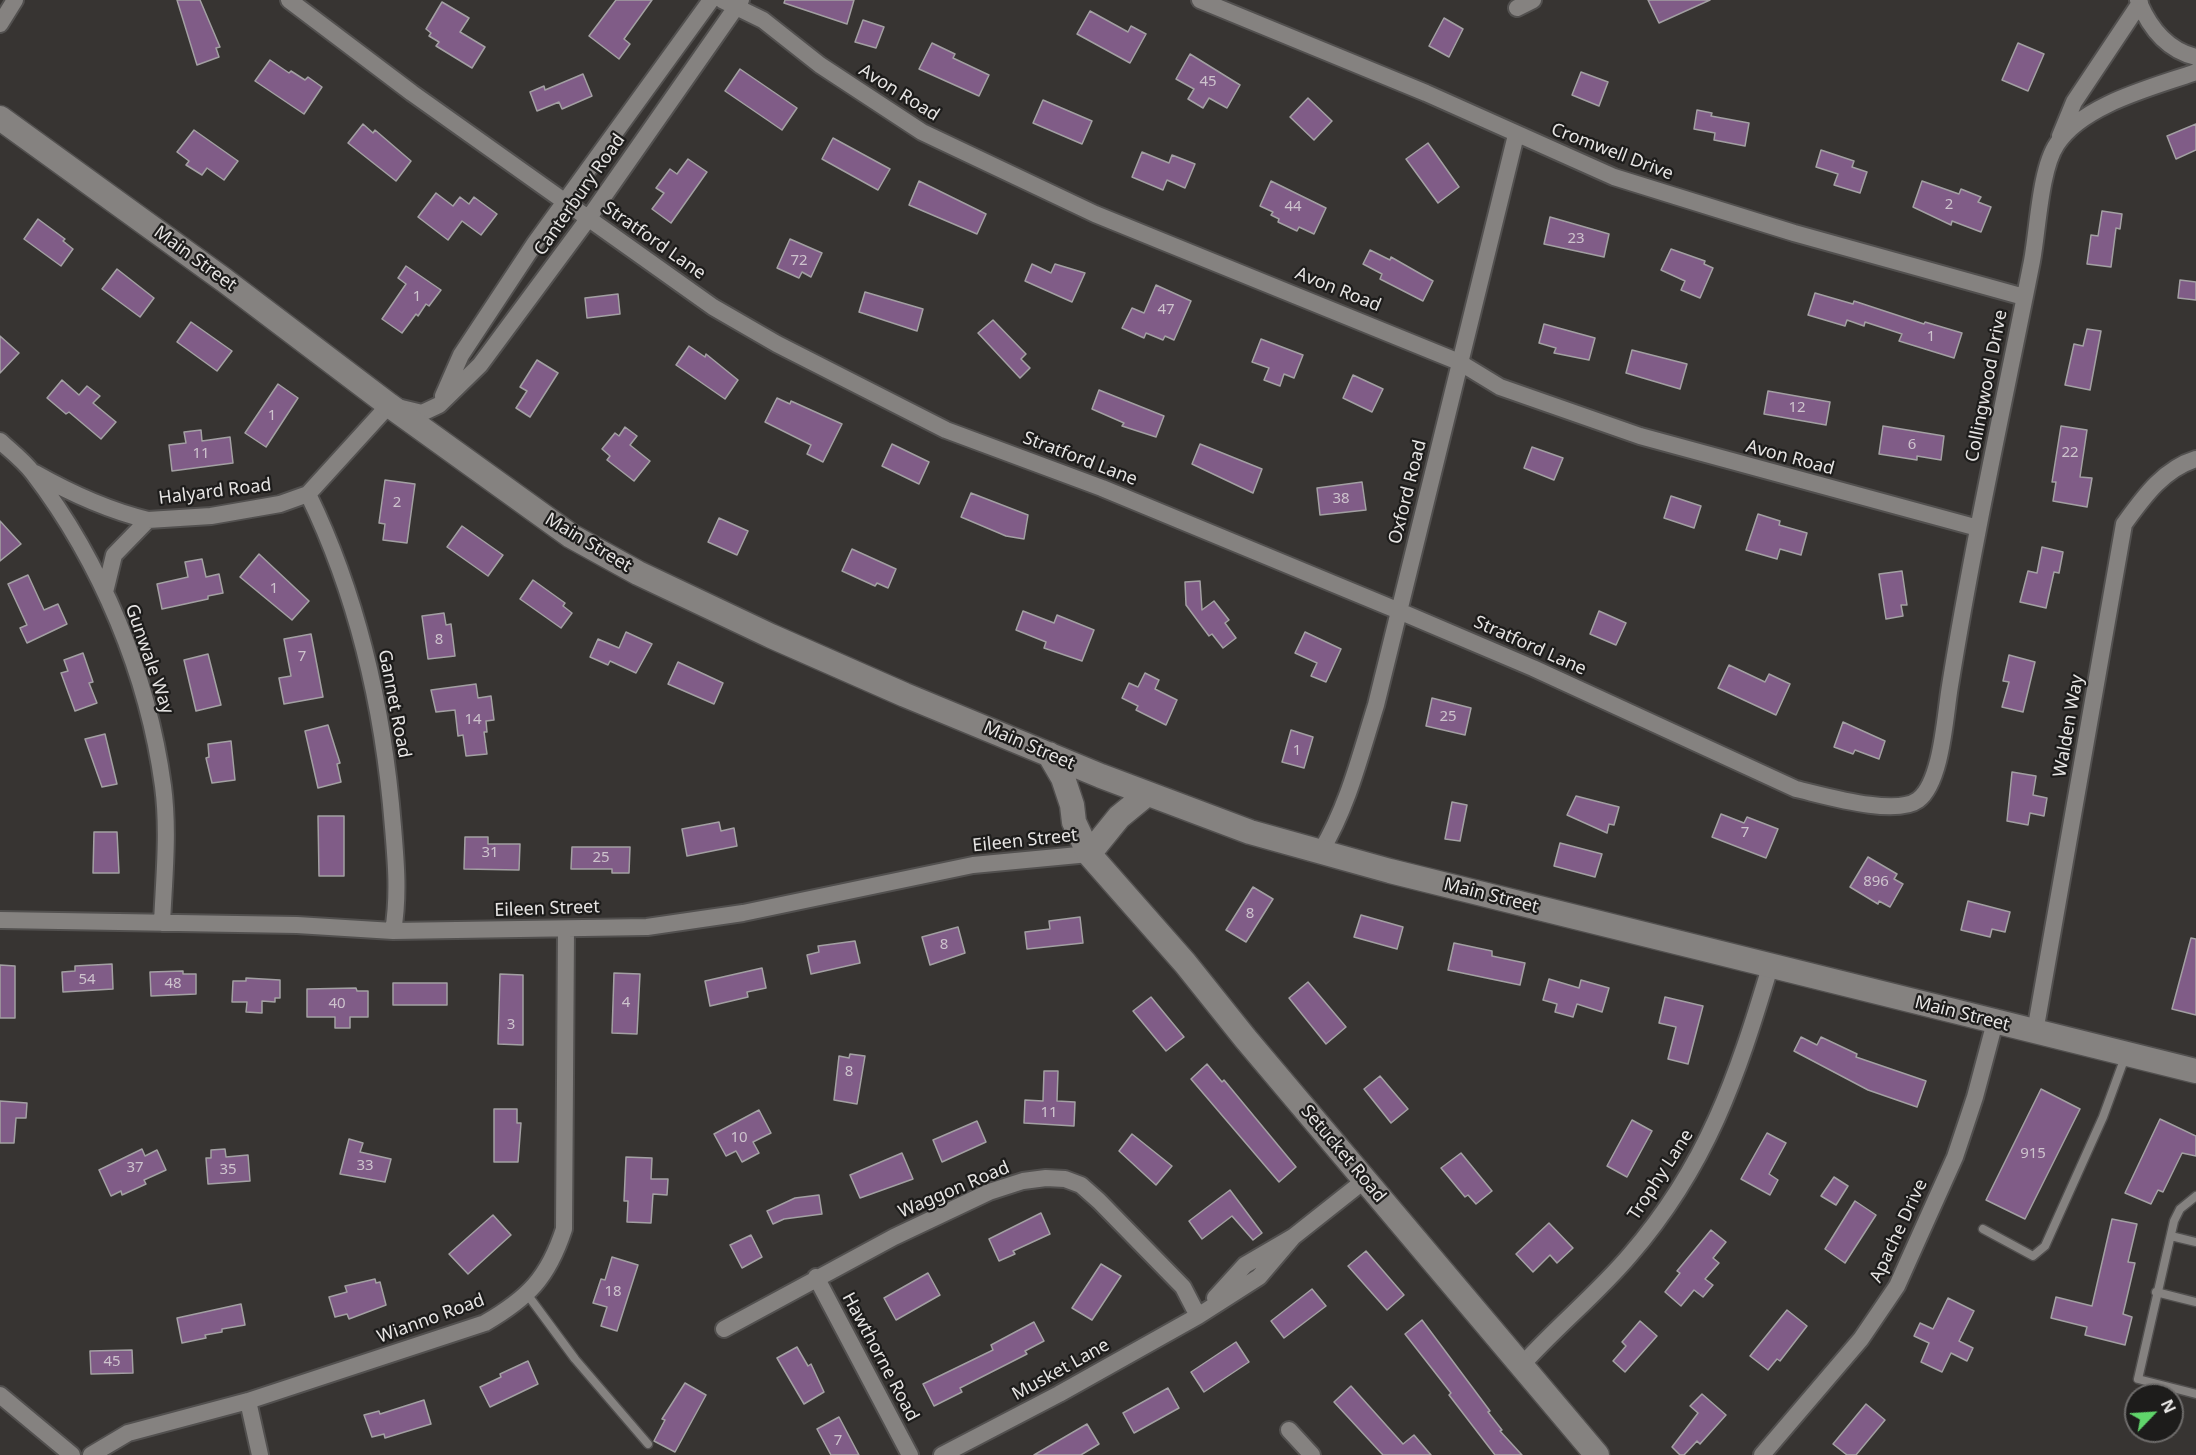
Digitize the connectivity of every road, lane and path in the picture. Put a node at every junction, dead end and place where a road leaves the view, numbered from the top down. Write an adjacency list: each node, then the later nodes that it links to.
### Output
1 (15, 0): 9 (street)
2 (289, 0): 15 (street, Stratford Lane)
3 (711, 0): 15 (street, Canterbury Road)
4 (1200, 0): 13 (street, Cromwell Drive)
5 (1533, 0): 8 (street)
6 (733, 2): 16 (street, Canterbury Road); 18 (street, Avon Road)
7 (2139, 2): 10 (street); 14 (street)
8 (1517, 8)
9 (0, 24)
10 (2196, 57)
11 (2196, 72): 14 (street, Collingwood Drive)
12 (0, 118): 19 (main road, Main Street)
13 (1516, 135): 17 (street, Cromwell Drive); 18 (street, Oxford Road)
14 (2058, 142): 17 (street, Collingwood Drive)
15 (566, 201): 16 (street, Stratford Lane); 20 (street, Canterbury Road)
16 (588, 219): 20 (street, Canterbury Road); 28 (street, Stratford Lane)
17 (2024, 297): 26 (street, Collingwood Drive)
18 (1459, 362): 26 (street, Avon Road); 28 (street, Oxford Road)
19 (389, 405): 20 (street); 24 (street, Halyard Road); 29 (main road, Main Street)
20 (440, 405)
21 (0, 441): 23 (street, Gunwale Way)
22 (2196, 459): 40 (street, Walden Way)
23 (31, 471): 25 (street, Halyard Road); 27 (street, Gunwale Way)
24 (308, 494): 25 (street, Halyard Road); 37 (street, Gannet Road)
25 (148, 520): 27 (street, Halyard Road)
26 (1978, 528): 30 (street, Collingwood Drive)
27 (105, 592): 35 (street, Gunwale Way)
28 (1399, 610): 30 (street, Stratford Lane); 32 (street, Oxford Road)
29 (1049, 754): 31 (main road, Main Street); 33 (main road, Setucket Road)
30 (1925, 792)
31 (1147, 794): 32 (main road, Main Street); 33 (main road)
32 (1321, 851): 38 (main road, Main Street)
33 (1089, 854): 36 (street, Eileen Street); 43 (main road, Setucket Road)
34 (0, 920): 35 (street, Eileen Street)
35 (162, 923): 37 (street, Eileen Street)
36 (566, 930): 37 (street, Eileen Street); 50 (street, Wianno Road)
37 (393, 931)
38 (1770, 967): 39 (main road, Main Street); 54 (street, Trophy Lane)
39 (1995, 1022): 40 (main road, Main Street); 67 (street, Apache Drive)
40 (2035, 1032): 41 (main road, Main Street)
41 (2126, 1053): 42 (main road, Main Street); 45 (lane)
42 (2196, 1071)
43 (1365, 1180): 52 (street, Musket Lane); 54 (main road, Setucket Road)
44 (2196, 1196): 46 (lane)
45 (1983, 1229)
46 (2171, 1236): 47 (lane); 49 (lane)
47 (2196, 1242)
48 (816, 1277): 52 (street, Waggon Road); 53 (street, Waggon Road); 63 (street, Hawthorne Road)
49 (2156, 1292): 51 (lane); 55 (lane)
50 (527, 1294): 57 (street, Wianno Road); 59 (lane)
51 (2196, 1302)
52 (1198, 1316): 64 (street, Musket Lane)
53 (724, 1329)
54 (1522, 1365): 66 (main road, Setucket Road)
55 (2196, 1394)
56 (0, 1395): 60 (street)
57 (248, 1401): 61 (street, Wianno Road); 62 (street)
58 (1289, 1430): 65 (street)
59 (648, 1444)
60 (72, 1455)
61 (91, 1455)
62 (260, 1455)
63 (910, 1455)
64 (942, 1455)
65 (1312, 1455)
66 (1597, 1455)
67 (1762, 1455)

